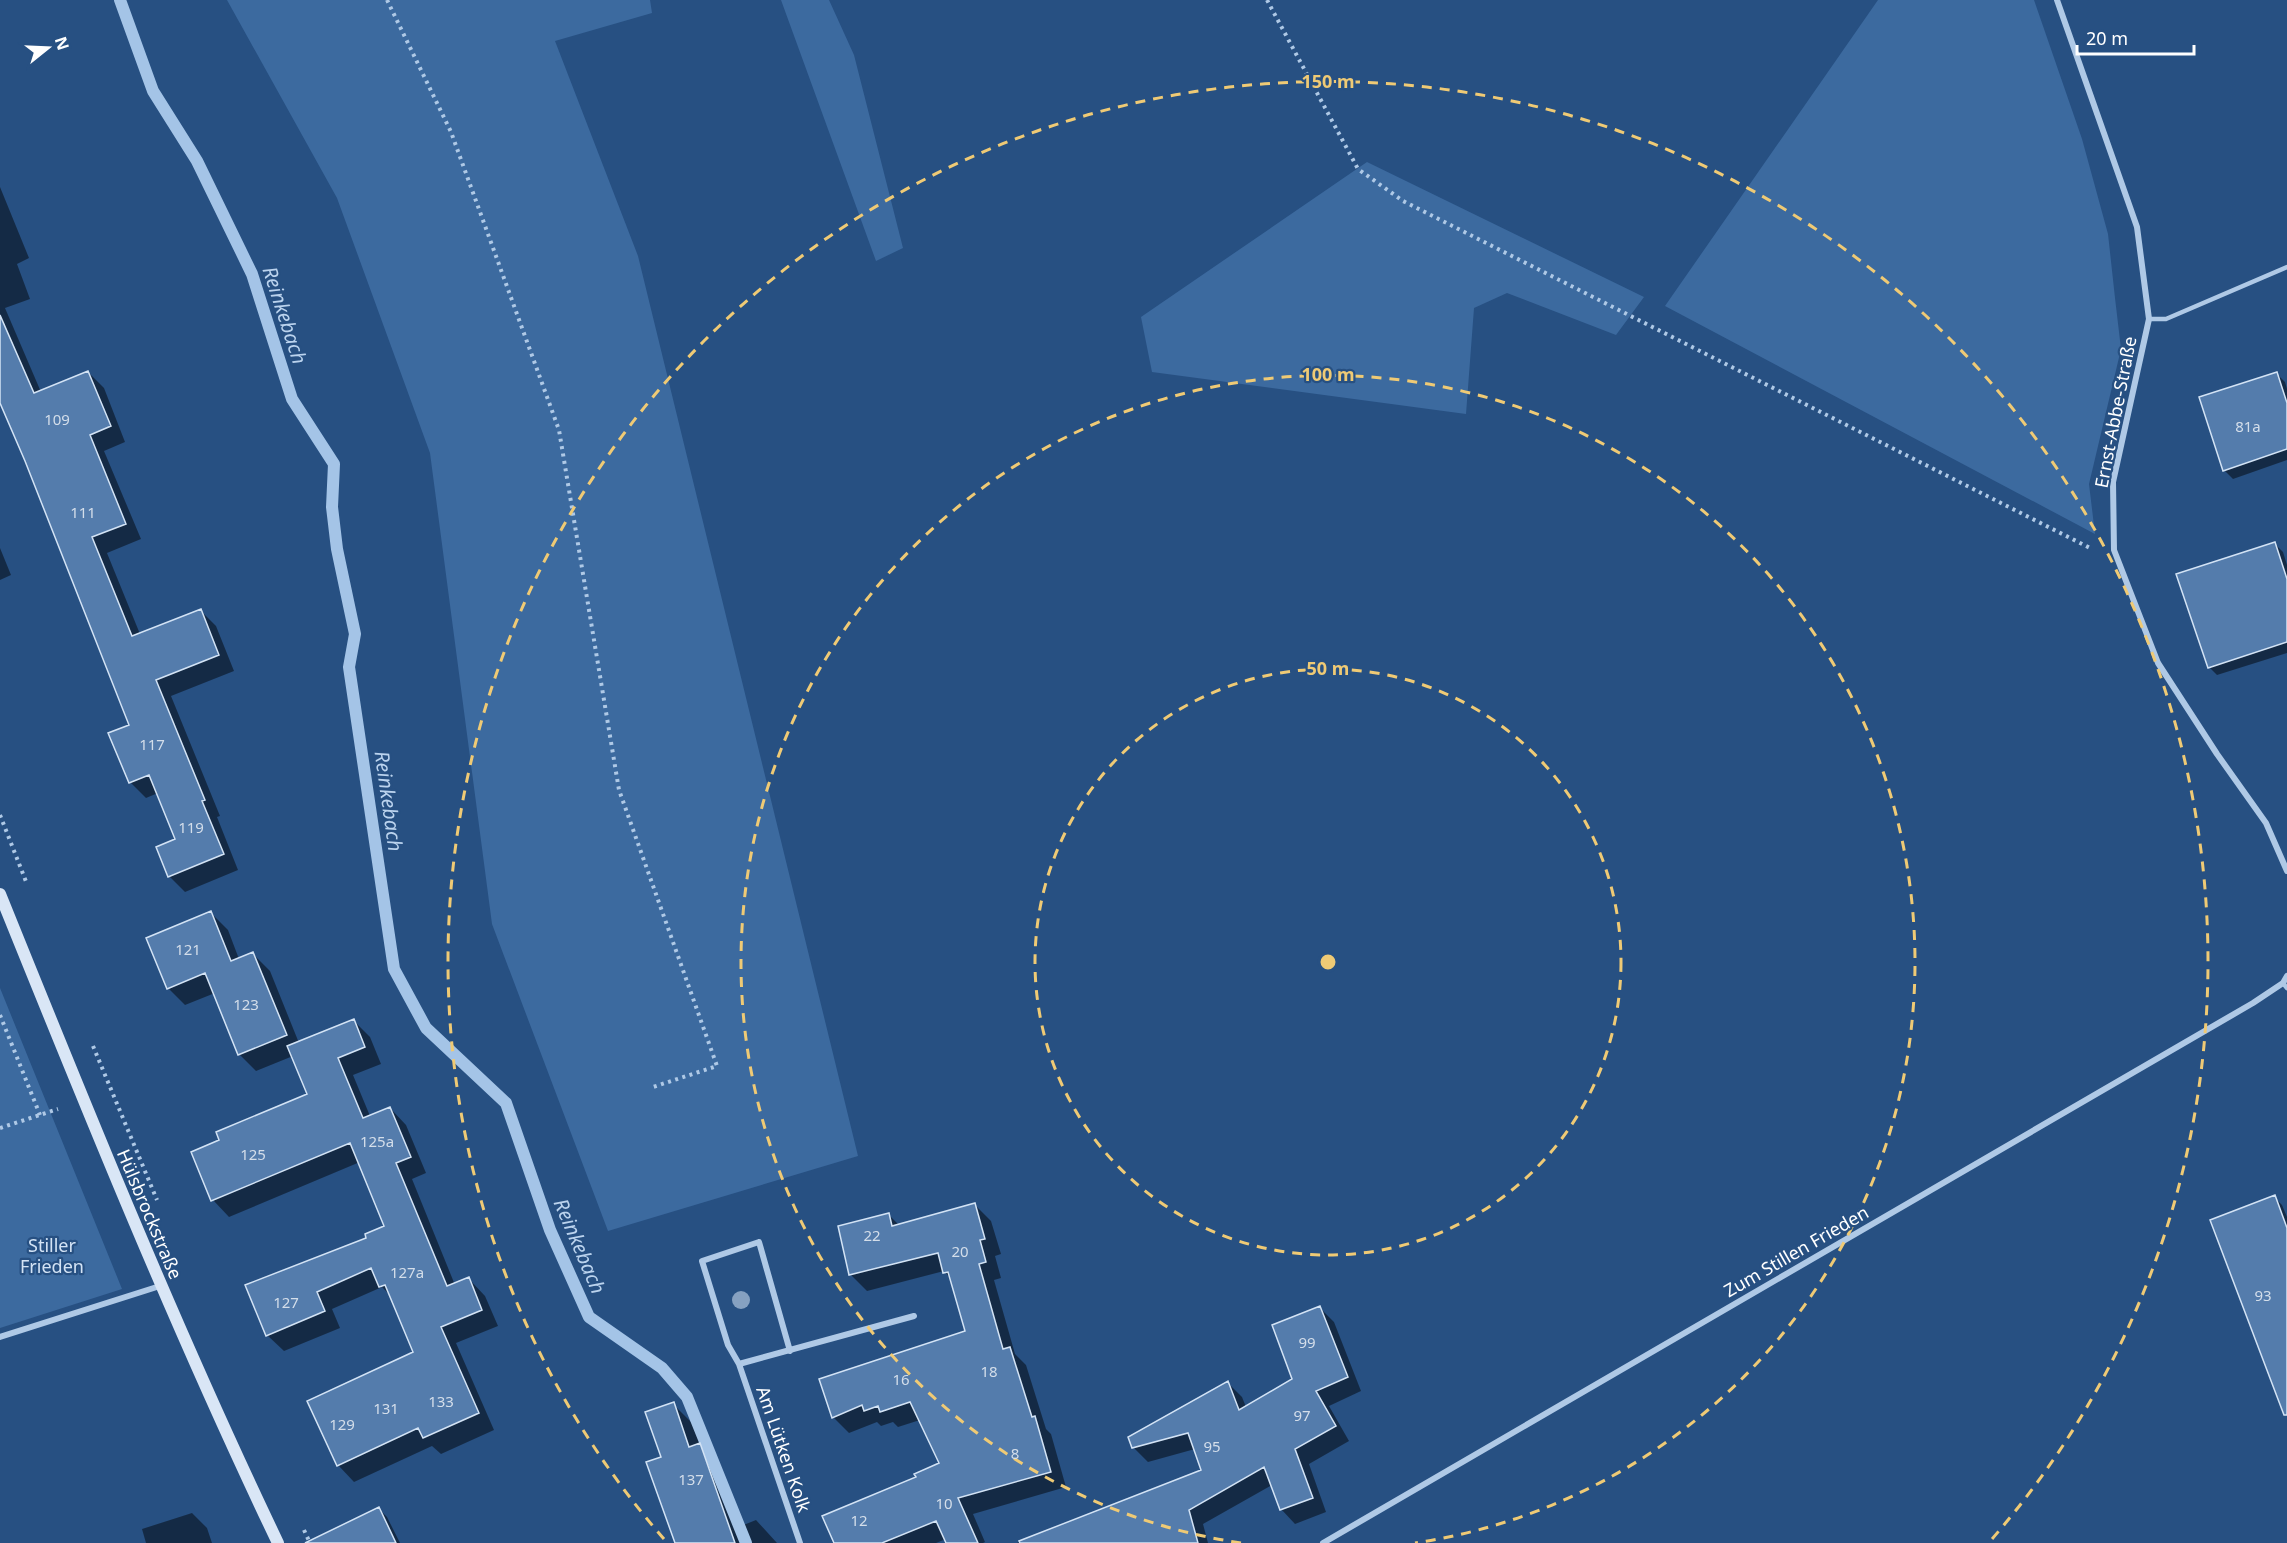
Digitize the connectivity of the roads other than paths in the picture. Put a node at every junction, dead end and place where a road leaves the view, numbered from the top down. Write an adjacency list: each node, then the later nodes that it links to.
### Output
1 (2057, 0): 3 (street, Ernst-Abbe-Straße)
2 (2287, 267): 3 (lane)
3 (2149, 319): 4 (street, Ernst-Abbe-Straße)
4 (2287, 871)
5 (0, 894): 8 (street, Hülsbrockstraße)
6 (2287, 976): 7 (street)
7 (2285, 986): 15 (street, Zum Stillen Frieden)
8 (160, 1286): 10 (street); 13 (street, Hülsbrockstraße)
9 (914, 1316): 11 (street)
10 (0, 1338)
11 (790, 1350): 12 (street); 12 (street, Am Lütken Kolk)
12 (739, 1364): 14 (street, Am Lütken Kolk)
13 (278, 1543)
14 (800, 1543)
15 (1323, 1543)

